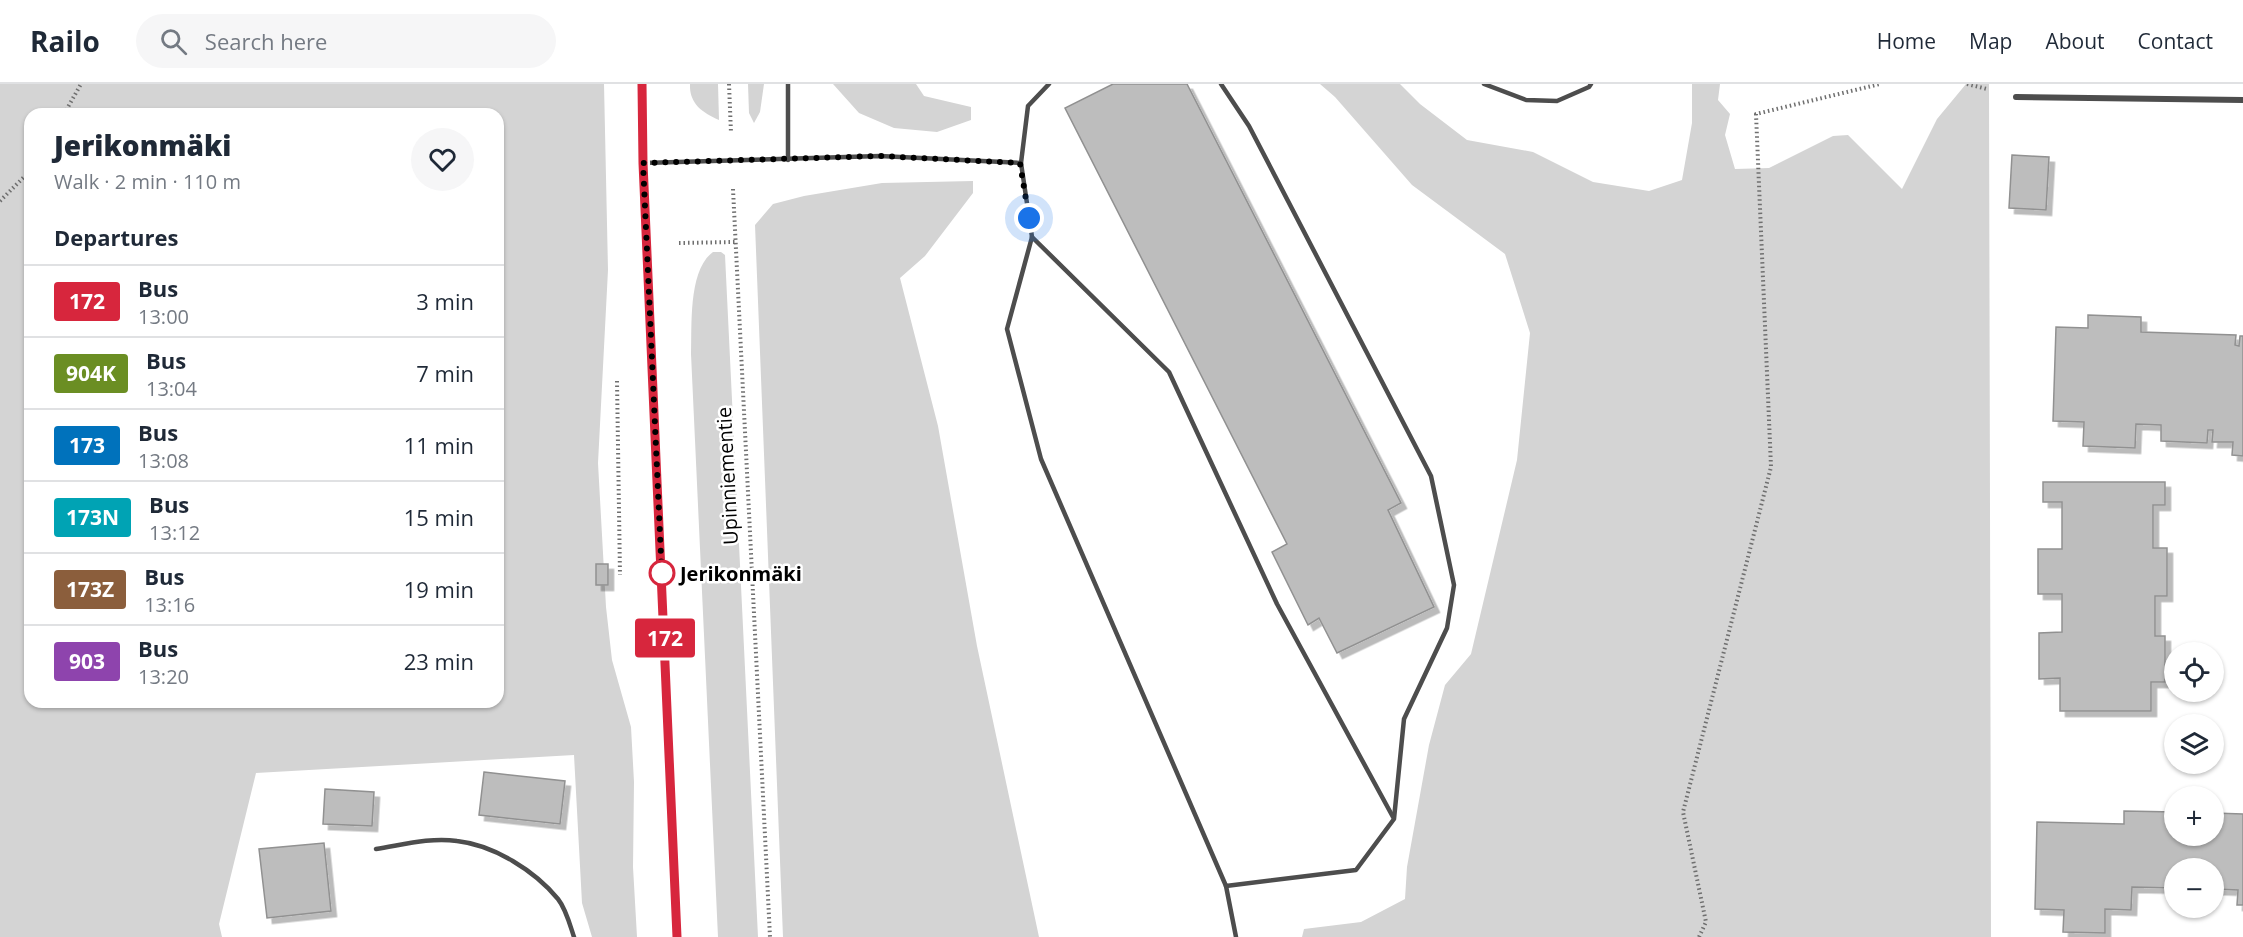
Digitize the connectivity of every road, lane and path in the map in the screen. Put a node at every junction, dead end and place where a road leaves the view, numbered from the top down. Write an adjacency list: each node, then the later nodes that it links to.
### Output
1 (81, 84): 12 (path)
2 (642, 84): 15 (main road)
3 (729, 84): 14 (path, Upinniementie)
4 (788, 84): 13 (lane)
5 (1049, 84): 16 (lane)
6 (1221, 84): 20 (lane)
7 (1484, 84): 8 (lane)
8 (1591, 84)
9 (1880, 84): 27 (path)
10 (2016, 97): 11 (street)
11 (2243, 100)
12 (67, 108)
13 (788, 160): 14 (lane); 16 (lane)
14 (732, 162): 15 (lane); 25 (path, Upinniementie)
15 (643, 163): 24 (main road)
16 (1020, 163): 19 (lane)
17 (24, 177): 18 (path)
18 (0, 201)
19 (1032, 237): 20 (lane); 22 (lane)
20 (1394, 819): 22 (lane)
21 (376, 849): 23 (lane)
22 (1226, 886): 26 (lane)
23 (574, 937)
24 (677, 937)
25 (770, 937)
26 (1236, 937)
27 (1699, 937)

